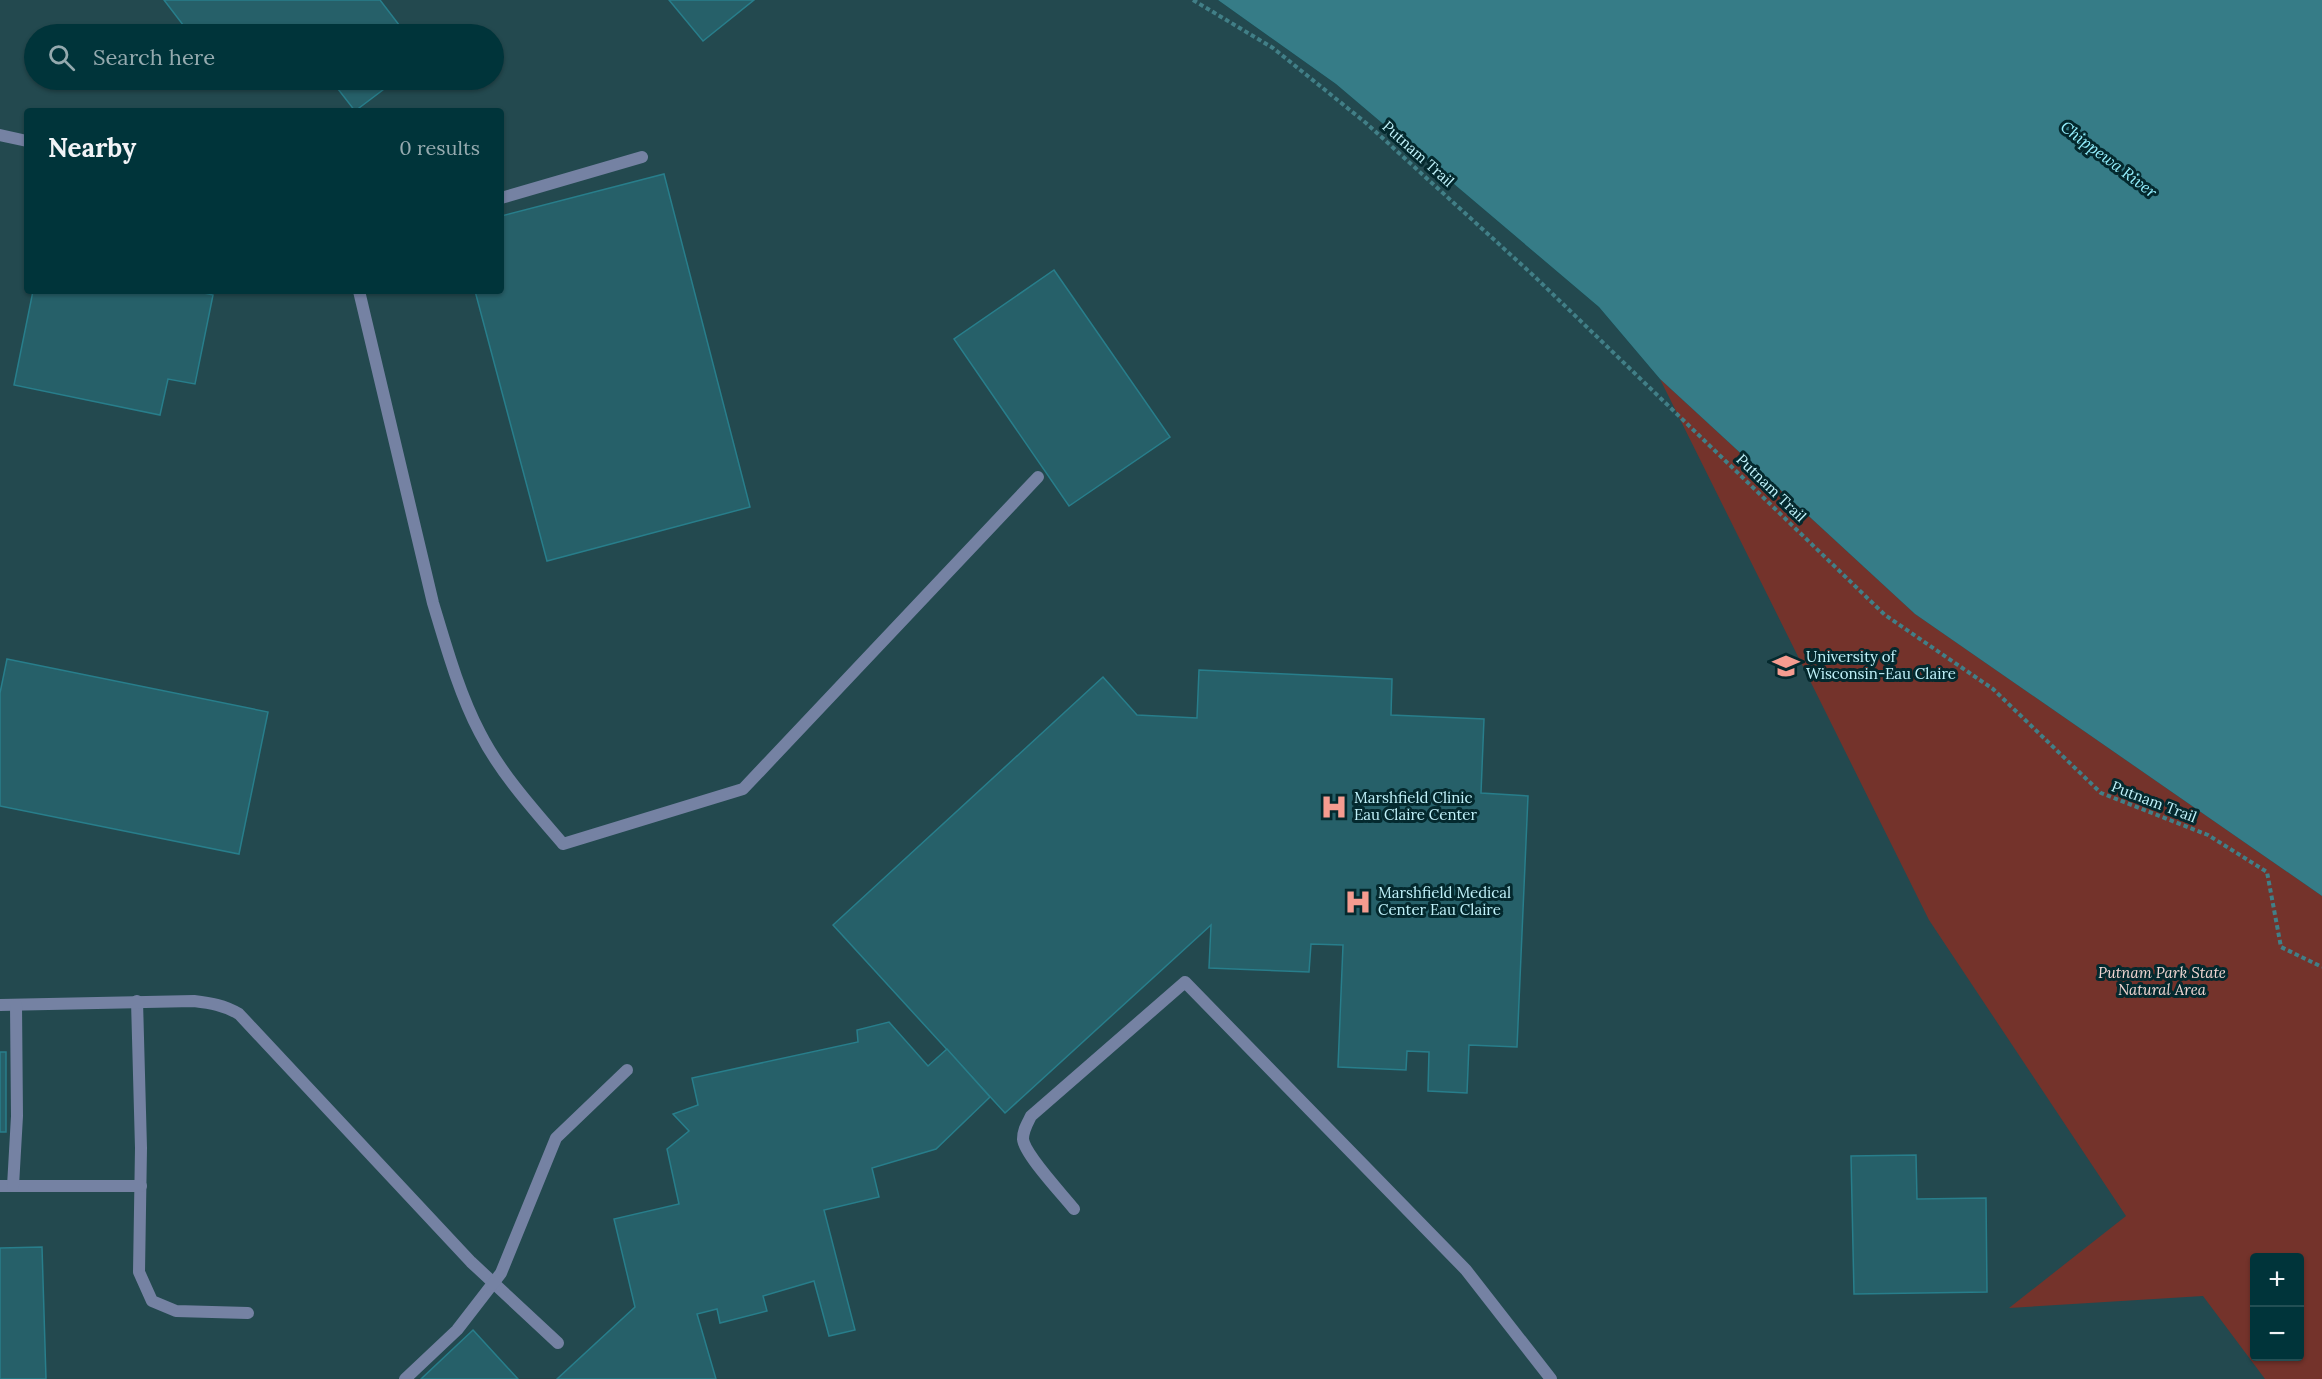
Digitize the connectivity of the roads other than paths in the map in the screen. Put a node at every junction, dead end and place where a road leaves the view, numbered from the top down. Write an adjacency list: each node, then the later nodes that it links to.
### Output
1 (0, 135): 2 (lane)
2 (24, 140)
3 (642, 157): 4 (lane)
4 (504, 197)
5 (360, 294): 6 (lane)
6 (1038, 477)
7 (137, 1001): 9 (lane); 12 (lane); 14 (lane)
8 (0, 1005): 9 (lane)
9 (16, 1005): 11 (lane)
10 (627, 1071): 14 (lane)
11 (6, 1186): 12 (lane)
12 (141, 1186): 15 (lane)
13 (1074, 1209): 18 (lane)
14 (493, 1284): 16 (lane); 17 (lane)
15 (248, 1313)
16 (558, 1343)
17 (405, 1379)
18 (1551, 1379)

